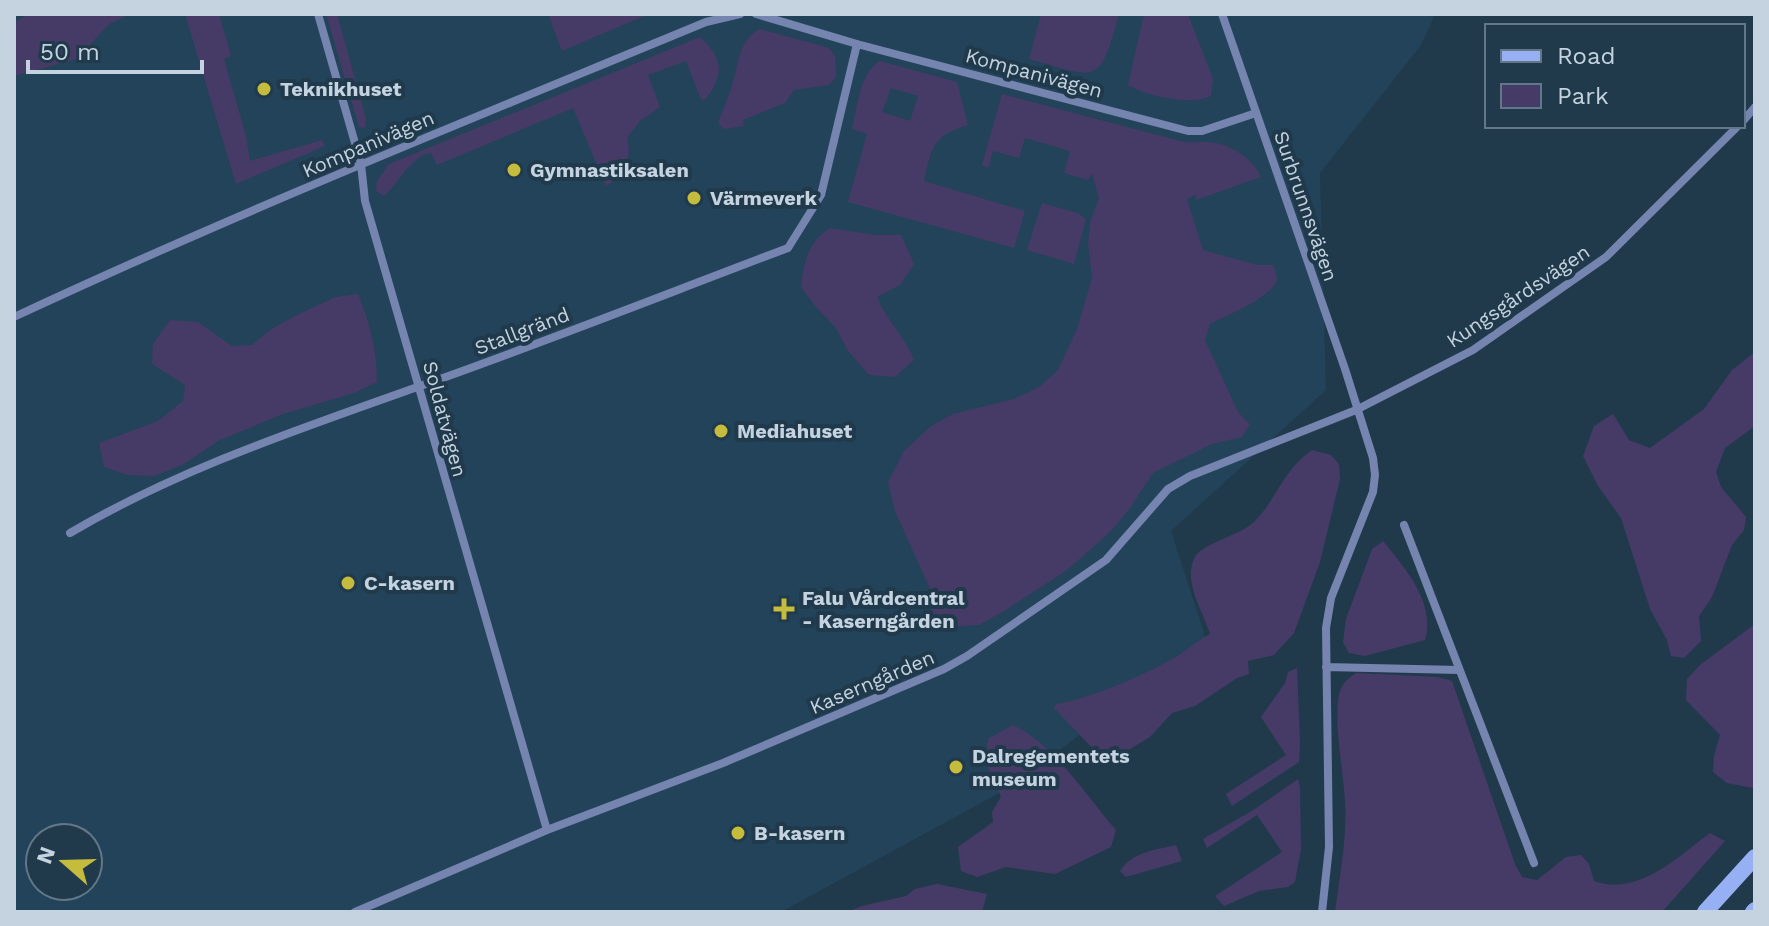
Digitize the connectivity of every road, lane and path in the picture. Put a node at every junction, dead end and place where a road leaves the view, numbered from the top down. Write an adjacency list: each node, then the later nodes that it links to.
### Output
1 (318, 14): 8 (street, Soldatvägen)
2 (740, 14): 8 (street, Kompanivägen)
3 (756, 14): 5 (street, Kompanivägen)
4 (1222, 14): 6 (street, Surbrunnsvägen)
5 (857, 44): 6 (street, Kompanivägen); 10 (street, Stallgränd)
6 (1256, 113): 11 (street, Surbrunnsvägen)
7 (1736, 128): 11 (street, Kungsgårdsvägen)
8 (361, 164): 9 (street, Kompanivägen); 10 (street, Soldatvägen)
9 (14, 317)
10 (420, 386): 13 (street, Stallgränd); 16 (street, Soldatvägen)
11 (1356, 410): 14 (street); 16 (street, Kaserngården)
12 (1404, 525): 15 (street)
13 (70, 533)
14 (1326, 667): 15 (street); 20 (street)
15 (1459, 670): 18 (street)
16 (547, 830): 19 (street, Kaserngården)
17 (1755, 857): 21 (main road)
18 (1534, 863)
19 (355, 912)
20 (1322, 912)
21 (1705, 912)

